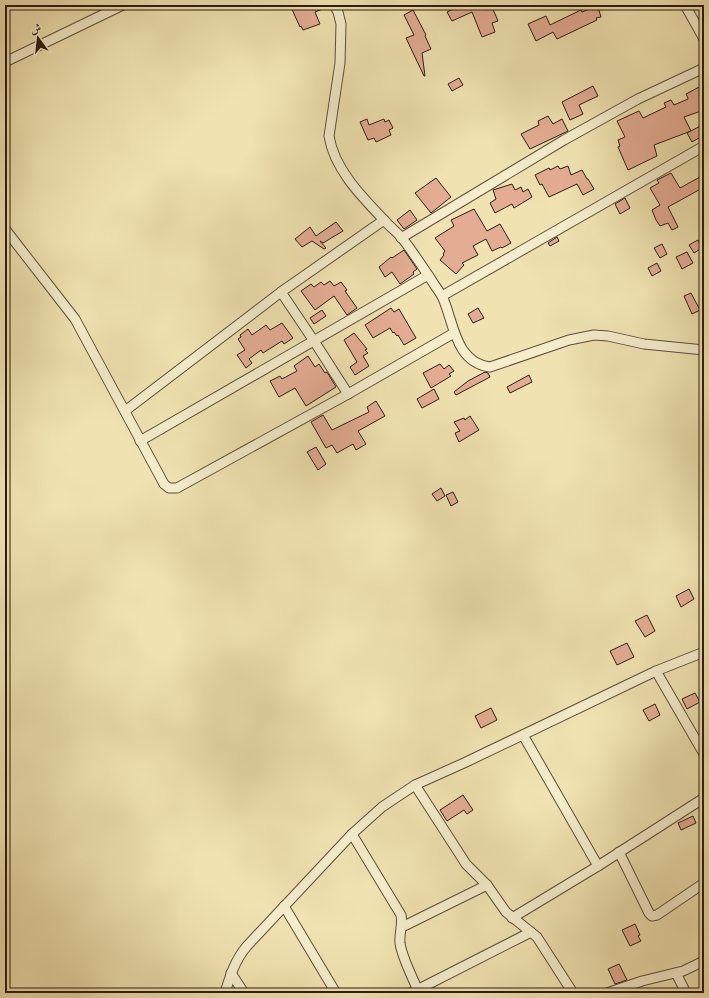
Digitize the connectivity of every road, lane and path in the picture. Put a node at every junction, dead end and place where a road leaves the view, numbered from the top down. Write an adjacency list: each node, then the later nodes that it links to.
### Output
1 (123, 5): 5 (street)
2 (334, 5): 8 (street)
3 (686, 5): 4 (street)
4 (704, 37)
5 (5, 62)
6 (704, 68): 10 (street)
7 (704, 146): 13 (street)
8 (384, 220): 10 (street); 12 (street)
9 (5, 229): 18 (street)
10 (401, 238): 11 (street)
11 (428, 274): 13 (street); 15 (street)
12 (281, 292): 15 (street); 18 (street)
13 (442, 296): 14 (street)
14 (454, 334): 16 (street); 17 (street)
15 (314, 340): 17 (street); 19 (street)
16 (704, 350)
17 (348, 394): 19 (street)
18 (125, 411): 19 (street)
19 (140, 440)
20 (704, 652): 21 (street)
21 (656, 671): 22 (street); 23 (street)
22 (522, 735): 24 (street); 28 (street)
23 (704, 754)
24 (415, 785): 26 (street); 30 (street)
25 (704, 798): 27 (street)
26 (352, 834): 31 (street); 33 (street)
27 (619, 852): 28 (street); 29 (street)
28 (598, 866): 32 (street)
29 (704, 883)
30 (487, 885): 32 (street); 33 (street)
31 (284, 906): 36 (street); 42 (street)
32 (512, 918): 34 (street)
33 (402, 928): 38 (street)
34 (531, 932): 38 (street); 43 (street)
35 (704, 961): 37 (street)
36 (231, 973): 40 (street); 41 (street)
37 (676, 973): 39 (street); 44 (street)
38 (416, 992)
39 (610, 992)
40 (225, 993)
41 (244, 993)
42 (336, 993)
43 (573, 993)
44 (686, 993)

